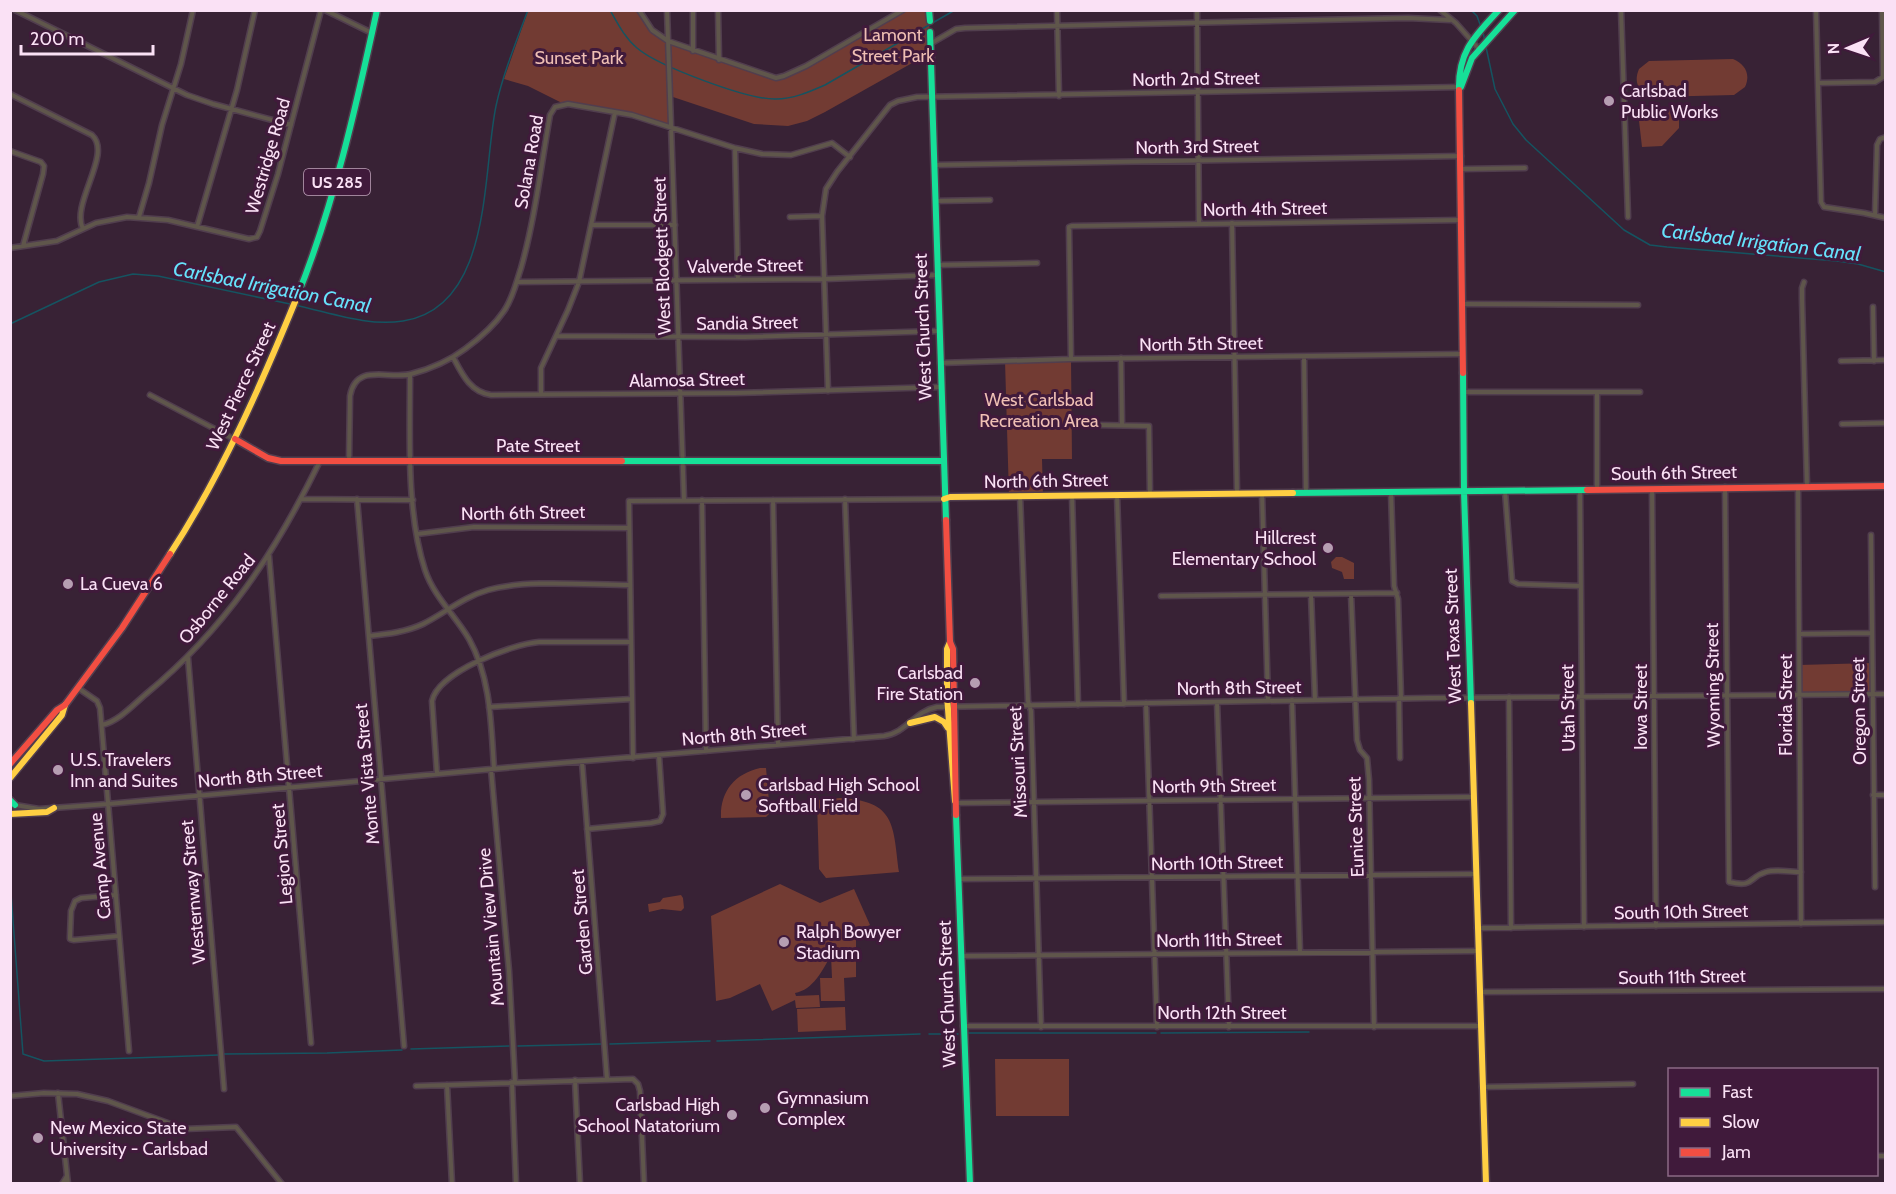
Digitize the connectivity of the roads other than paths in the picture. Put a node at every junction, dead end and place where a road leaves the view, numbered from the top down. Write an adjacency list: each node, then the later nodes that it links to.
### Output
1 (15, 10): 34 (street)
2 (193, 10): 34 (street)
3 (255, 10): 39 (street)
4 (323, 10): 25 (street); 41 (street, Westridge Road)
5 (377, 10): 25 (main road, West Pierce Street / US 285)
6 (639, 10): 27 (street)
7 (667, 10): 27 (street, West Blodgett Street)
8 (693, 10): 30 (street)
9 (718, 10): 31 (street)
10 (903, 10): 31 (street)
11 (929, 10): 21 (main road, West Church Street)
12 (1057, 10): 23 (street)
13 (1197, 10): 22 (street)
14 (1440, 10): 20 (street)
15 (1499, 10): 26 (main road, West Texas Street)
16 (1515, 10): 29 (main road, West Texas Street)
17 (1621, 10): 58 (street)
18 (1816, 10): 32 (street)
19 (1882, 10): 32 (street)
20 (1450, 20): 22 (street); 26 (street)
21 (930, 21): 24 (street, West Church Street)
22 (1197, 24): 23 (street); 35 (street)
23 (1058, 26): 28 (street); 37 (street)
24 (930, 32): 28 (main road, West Church Street)
25 (373, 33): 108 (main road, West Pierce Street / US 285)
26 (1472, 37): 29 (street); 33 (main road, West Texas Street)
27 (668, 40): 30 (street); 42 (street, West Blodgett Street)
28 (930, 44): 38 (main road, West Church Street)
29 (1479, 49): 33 (main road, West Texas Street)
30 (693, 51): 31 (street)
31 (719, 60)
32 (1818, 83): 54 (street)
33 (1461, 87): 35 (street, North 2nd Street); 46 (main road, West Texas Street)
34 (173, 89): 39 (street); 56 (street)
35 (1198, 93): 37 (street, North 2nd Street); 48 (street)
36 (10, 94): 66 (street)
37 (1059, 96): 38 (street, North 2nd Street)
38 (931, 98): 47 (street); 49 (main road, West Church Street)
39 (231, 109): 41 (street); 65 (street)
40 (615, 112): 42 (street, Solana Road); 63 (street); 75 (street, Solana Road)
41 (291, 125): 65 (street, Westridge Road)
42 (671, 128): 44 (street, Solana Road); 64 (street, West Blodgett Street)
43 (1883, 138): 54 (street)
44 (735, 148): 47 (street, Solana Road); 72 (street)
45 (10, 151): 67 (street)
46 (1461, 156): 48 (street, North 3rd Street); 51 (main road, West Texas Street)
47 (850, 157): 55 (street)
48 (1198, 161): 49 (street, North 3rd Street); 62 (street)
49 (933, 165): 53 (main road, West Church Street)
50 (1525, 168): 51 (street)
51 (1462, 169): 60 (main road, West Texas Street)
52 (990, 200): 53 (street)
53 (934, 201): 70 (main road, West Church Street)
54 (1875, 215): 59 (street)
55 (822, 216): 57 (street); 73 (street)
56 (139, 217): 65 (street, Westridge Road); 66 (street, Westridge Road)
57 (790, 217)
58 (1628, 217)
59 (1886, 218)
60 (1462, 220): 61 (street, North 4th Street); 78 (main road, West Texas Street)
61 (1232, 223): 62 (street, North 4th Street); 87 (street)
62 (1199, 224): 89 (street, North 4th Street)
63 (592, 225): 64 (street); 76 (street)
64 (675, 225): 74 (street, West Blodgett Street)
65 (197, 227)
66 (83, 229): 67 (street, Westridge Road)
67 (23, 246): 68 (street, Westridge Road)
68 (10, 248)
69 (1036, 263): 70 (street)
70 (936, 266): 71 (main road, West Church Street)
71 (937, 275): 73 (street, Valverde Street); 81 (main road, West Church Street)
72 (738, 279): 73 (street, Valverde Street); 74 (street, Valverde Street)
73 (825, 279): 83 (street)
74 (677, 281): 76 (street, Valverde Street); 84 (street, West Blodgett Street)
75 (517, 282): 76 (street, Valverde Street); 86 (street, Solana Road)
76 (579, 282): 82 (street)
77 (1804, 282): 115 (street)
78 (1462, 304): 79 (street); 85 (main road, West Texas Street)
79 (1638, 304)
80 (1874, 307): 93 (street)
81 (939, 331): 83 (street, Sandia Street); 94 (main road, West Church Street)
82 (556, 336): 84 (street, Sandia Street); 101 (street)
83 (827, 336): 84 (street, Sandia Street); 97 (street)
84 (679, 338): 102 (street, West Blodgett Street)
85 (1462, 354): 88 (street, North 5th Street); 98 (main road, West Texas Street)
86 (453, 357): 95 (street, Solana Road); 101 (street, Alamosa Street)
87 (1234, 357): 88 (street, North 5th Street); 90 (street, North 5th Street); 124 (street)
88 (1304, 357): 126 (street)
89 (1071, 358): 90 (street, North 5th Street); 94 (street, North 5th Street)
90 (1121, 358): 107 (street)
91 (1886, 360): 93 (street)
92 (1841, 361): 93 (street)
93 (1874, 361)
94 (940, 363): 96 (main road, West Church Street)
95 (410, 375): 109 (street, Solana Road); 110 (street)
96 (940, 387): 97 (street, Alamosa Street); 113 (main road, West Church Street)
97 (828, 391): 102 (street, Alamosa Street)
98 (1463, 392): 99 (street); 123 (main road, West Texas Street)
99 (1597, 392): 100 (street); 119 (street)
100 (1640, 392)
101 (541, 394): 102 (street, Alamosa Street)
102 (681, 394): 112 (street, West Blodgett Street)
103 (150, 395): 108 (street, Pate Street)
104 (1886, 423): 105 (street)
105 (1842, 424)
106 (1099, 425): 107 (street)
107 (1122, 425): 130 (street)
108 (235, 439): 111 (main road, Pate Street); 157 (main road, West Pierce Street / US 285)
109 (349, 460): 110 (main road, Pate Street); 111 (main road, Pate Street)
110 (411, 460): 112 (main road, Pate Street); 135 (street)
111 (320, 461): 131 (street, Osborne Road)
112 (683, 461): 113 (main road, Pate Street); 136 (street, West Blodgett Street)
113 (942, 461): 134 (main road, West Church Street)
114 (1798, 486): 115 (main road, South 6th Street); 117 (main road, South 6th Street); 152 (street, Florida Street)
115 (1807, 486): 116 (main road, South 6th Street)
116 (1886, 486)
117 (1725, 487): 118 (main road, South 6th Street); 160 (street, Wyoming Street)
118 (1652, 488): 119 (main road, South 6th Street); 163 (street, Iowa Street)
119 (1597, 489): 120 (main road, South 6th Street)
120 (1580, 490): 121 (main road, South 6th Street); 144 (street, Utah Street)
121 (1505, 491): 123 (main road, South 6th Street); 144 (street)
122 (1391, 492): 123 (main road, North 6th Street); 126 (main road, North 6th Street); 145 (street)
123 (1464, 492): 166 (main road, West Texas Street)
124 (1237, 493): 125 (main road, North 6th Street); 130 (main road, North 6th Street)
125 (1262, 493): 126 (main road, North 6th Street); 148 (street)
126 (1306, 493)
127 (1020, 495): 128 (main road, North 6th Street); 134 (main road, North 6th Street); 178 (street, Missouri Street)
128 (1072, 495): 129 (main road, North 6th Street); 176 (street)
129 (1117, 495): 130 (main road, North 6th Street); 174 (street)
130 (1150, 495)
131 (301, 499): 132 (street); 142 (street, Osborne Road)
132 (357, 499): 135 (street); 153 (street, Monte Vista Street)
133 (845, 499): 134 (street, North 6th Street); 138 (street, North 6th Street); 183 (street)
134 (944, 499): 177 (main road, West Church Street)
135 (413, 500): 140 (street, Mountain View Drive)
136 (684, 500): 137 (street, North 6th Street); 139 (street, North 6th Street)
137 (702, 500): 138 (street, North 6th Street); 185 (street)
138 (773, 500): 184 (street)
139 (629, 528): 140 (street, North 6th Street); 143 (street)
140 (417, 534): 150 (street, Mountain View Drive)
141 (1871, 535): 151 (street, Oregon Street)
142 (269, 556): 155 (street, Osborne Road); 195 (street, Legion Street)
143 (630, 585): 150 (street); 154 (street)
144 (1581, 586): 162 (street, Utah Street)
145 (1397, 593): 147 (street); 165 (street)
146 (1311, 594): 147 (street); 148 (street); 168 (street)
147 (1352, 594): 169 (street, Eunice Street)
148 (1264, 595): 149 (street); 170 (street)
149 (1161, 596)
150 (447, 609): 153 (street); 156 (street, Mountain View Drive)
151 (1872, 633): 152 (street); 161 (street, Oregon Street)
152 (1799, 634): 158 (street, Florida Street)
153 (369, 636): 194 (street, Monte Vista Street)
154 (631, 642): 156 (street); 167 (street)
155 (188, 658): 181 (street, Osborne Road); 196 (street, Westernway Street)
156 (479, 662): 179 (street, Mountain View Drive); 192 (street)
157 (78, 688): 175 (main road, West Pierce Street / US 285); 181 (street, Camp Avenue)
158 (1800, 694): 160 (street, North 8th Street); 161 (street, North 8th Street); 211 (street, Florida Street)
159 (1886, 694): 161 (street, North 8th Street)
160 (1727, 695): 163 (street, North 8th Street); 211 (street, Wyoming Street)
161 (1872, 695): 197 (street, Oregon Street)
162 (1582, 696): 163 (street, North 8th Street); 164 (street, North 8th Street); 224 (street, Utah Street)
163 (1654, 696): 223 (street, Iowa Street)
164 (1509, 697): 166 (street, North 8th Street); 226 (street)
165 (1400, 698): 166 (street, North 8th Street); 169 (street, North 8th Street); 188 (street)
166 (1470, 698): 200 (main road, West Texas Street)
167 (632, 699): 179 (street); 187 (street)
168 (1315, 699): 169 (street, North 8th Street); 171 (street, North 8th Street)
169 (1355, 699): 199 (street, Eunice Street)
170 (1268, 700): 171 (street, North 8th Street); 172 (street, North 8th Street)
171 (1292, 700): 201 (street)
172 (1217, 702): 173 (street, North 8th Street); 202 (street)
173 (1146, 703): 174 (street, North 8th Street); 203 (street)
174 (1124, 704): 176 (street, North 8th Street)
175 (65, 705): 190 (main road, West Pierce Street / US 285); 193 (main road, West Pierce Street / US 285)
176 (1078, 705): 178 (street, North 8th Street)
177 (951, 706): 178 (street, North 8th Street); 180 (street, North 8th Street); 182 (main road, West Church Street); 206 (main road, West Church Street)
178 (1029, 706): 204 (street, Missouri Street)
179 (489, 707): 191 (street, Mountain View Drive)
180 (910, 723): 182 (main road); 183 (street, North 8th Street)
181 (102, 725): 207 (street, Camp Avenue)
182 (950, 731): 206 (main road, West Church Street)
183 (854, 738): 184 (street, North 8th Street)
184 (778, 745): 185 (street, North 8th Street)
185 (706, 751): 186 (street, North 8th Street)
186 (659, 756): 187 (street, North 8th Street); 210 (street)
187 (633, 758): 189 (street, North 8th Street)
188 (1400, 758)
189 (582, 762): 191 (street, North 8th Street); 210 (street, Garden Street)
190 (10, 764)
191 (493, 769): 192 (street, North 8th Street); 248 (street, Mountain View Drive)
192 (438, 774): 194 (street, North 8th Street)
193 (10, 778)
194 (380, 779): 195 (street, North 8th Street); 244 (street, Monte Vista Street)
195 (290, 788): 196 (street, North 8th Street); 243 (street, Legion Street)
196 (198, 795): 207 (street, North 8th Street); 253 (street, Westernway Street)
197 (1874, 795): 198 (street); 219 (street, Oregon Street)
198 (1886, 795)
199 (1369, 797): 200 (street, North 9th Street); 201 (street, North 9th Street); 213 (street, Eunice Street)
200 (1473, 797): 212 (main road, West Texas Street)
201 (1296, 799): 202 (street, North 9th Street); 214 (street)
202 (1220, 800): 203 (street, North 9th Street); 215 (street)
203 (1150, 801): 204 (street, North 9th Street); 216 (street)
204 (1034, 802): 206 (street, North 9th Street); 218 (street, Missouri Street)
205 (12, 803): 208 (street, North 8th Street)
206 (956, 803): 217 (main road, West Church Street)
207 (108, 804): 208 (street, North 8th Street); 220 (street, Camp Avenue)
208 (54, 808): 209 (main road)
209 (10, 814)
210 (587, 829): 246 (street, Garden Street)
211 (1801, 872): 222 (street, Florida Street)
212 (1475, 874): 213 (street, North 10th Street); 225 (main road, West Texas Street)
213 (1371, 875): 214 (street, North 10th Street); 228 (street, Eunice Street)
214 (1298, 876): 215 (street, North 10th Street); 230 (street)
215 (1224, 877): 216 (street, North 10th Street); 232 (street)
216 (1152, 878): 218 (street, North 10th Street); 231 (street)
217 (958, 879): 218 (street, North 10th Street); 234 (main road, West Church Street)
218 (1037, 879): 233 (street, Missouri Street)
219 (1875, 886)
220 (116, 895): 227 (street, Camp Avenue); 227 (street)
221 (1886, 922): 222 (street, South 10th Street)
222 (1802, 924): 223 (street, South 10th Street)
223 (1656, 926): 224 (street, South 10th Street)
224 (1584, 927): 226 (street, South 10th Street)
225 (1477, 928): 226 (street, South 10th Street); 229 (main road, West Texas Street)
226 (1511, 928)
227 (120, 936): 245 (street, Camp Avenue)
228 (1373, 951): 229 (street, North 11th Street); 230 (street, North 11th Street); 241 (street, Eunice Street)
229 (1478, 951): 236 (main road, West Texas Street)
230 (1300, 952): 232 (street, North 11th Street)
231 (1155, 954): 232 (street, North 11th Street); 233 (street, North 11th Street); 239 (street)
232 (1226, 954): 240 (street)
233 (1040, 955): 234 (street, North 11th Street); 242 (street, Missouri Street)
234 (961, 956): 237 (main road, West Church Street)
235 (1886, 989): 236 (street, South 11th Street)
236 (1479, 992): 238 (main road, West Texas Street)
237 (963, 1026): 242 (street, North 12th Street); 264 (main road, West Church Street)
238 (1480, 1026): 241 (street, North 12th Street); 252 (main road, West Texas Street)
239 (1157, 1027): 240 (street, North 12th Street); 242 (street, North 12th Street)
240 (1229, 1027): 241 (street, North 12th Street)
241 (1374, 1027)
242 (1041, 1028)
243 (311, 1043)
244 (404, 1046)
245 (129, 1051)
246 (607, 1079): 247 (street); 263 (street)
247 (575, 1080): 248 (street); 262 (street)
248 (514, 1082): 249 (street); 261 (street, Mountain View Drive)
249 (447, 1084): 251 (street); 260 (street)
250 (1633, 1084): 252 (street)
251 (416, 1086)
252 (1482, 1088): 265 (main road, West Texas Street)
253 (225, 1089)
254 (58, 1093): 255 (street); 256 (street); 259 (street)
255 (10, 1096)
256 (67, 1175): 257 (street); 258 (street)
257 (62, 1184)
258 (68, 1184)
259 (282, 1184)
260 (452, 1184)
261 (516, 1184)
262 (580, 1184)
263 (644, 1184)
264 (970, 1184)
265 (1486, 1184)

